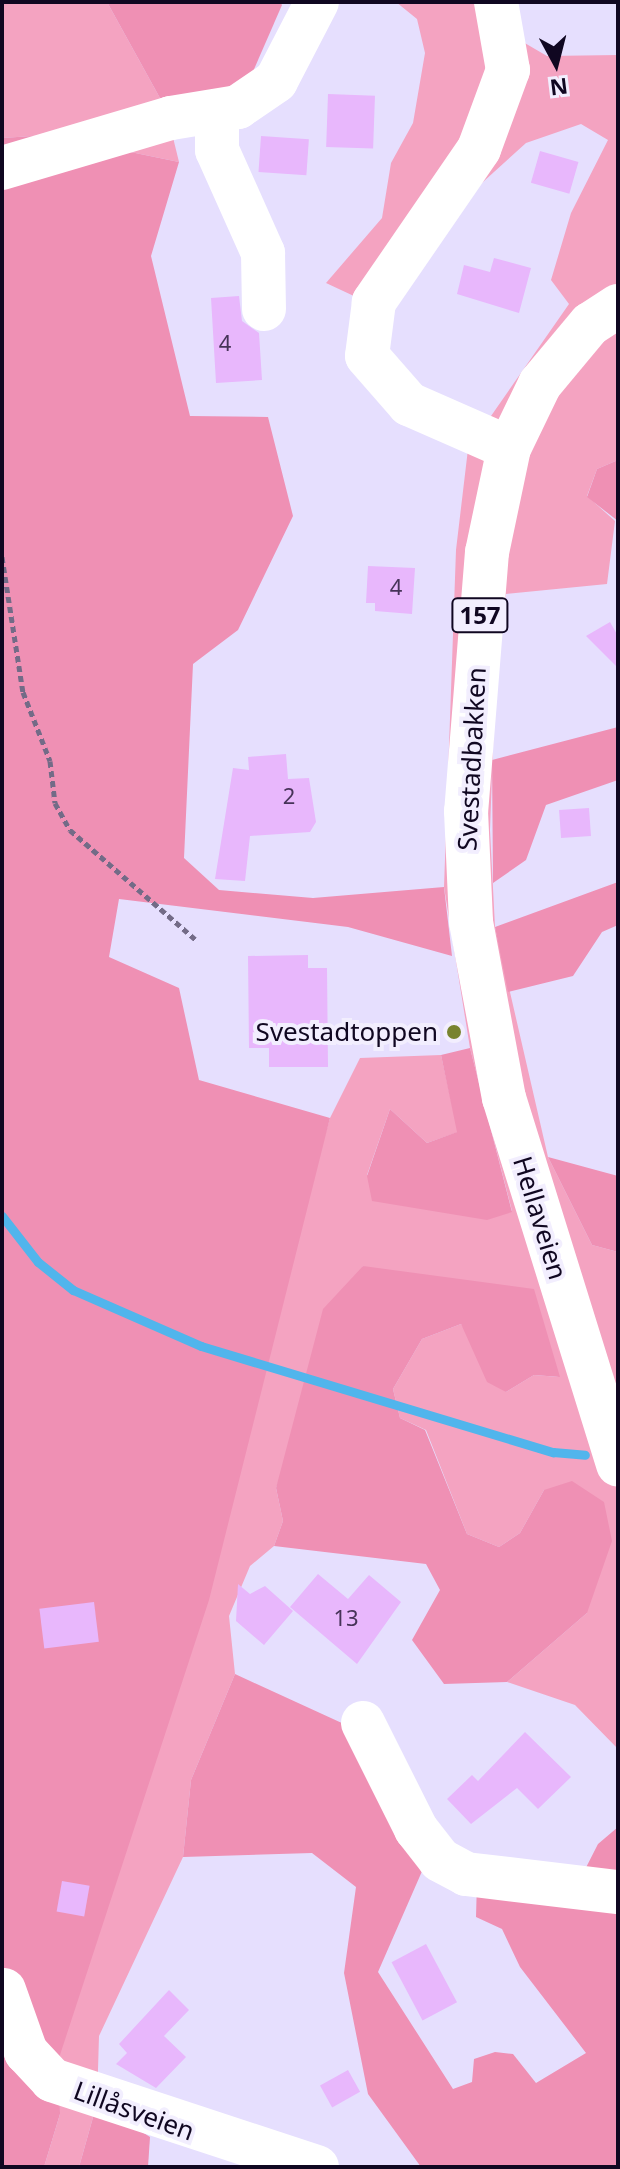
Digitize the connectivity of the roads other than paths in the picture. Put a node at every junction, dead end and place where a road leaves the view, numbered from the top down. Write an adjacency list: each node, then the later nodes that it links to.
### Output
1 (317, 2): 3 (main road)
2 (496, 2): 7 (main road)
3 (217, 113): 4 (main road); 6 (main road)
4 (2, 168)
5 (618, 306): 7 (main road, Svestadbakken / 157)
6 (264, 309)
7 (509, 448): 8 (main road, Svestadbakken / 157)
8 (477, 967): 9 (main road, Hellaveien / 157)
9 (618, 1465)
10 (363, 1723): 11 (main road)
11 (618, 1892)
12 (4, 1990): 13 (main road, Lillåsveien)
13 (317, 2167)

